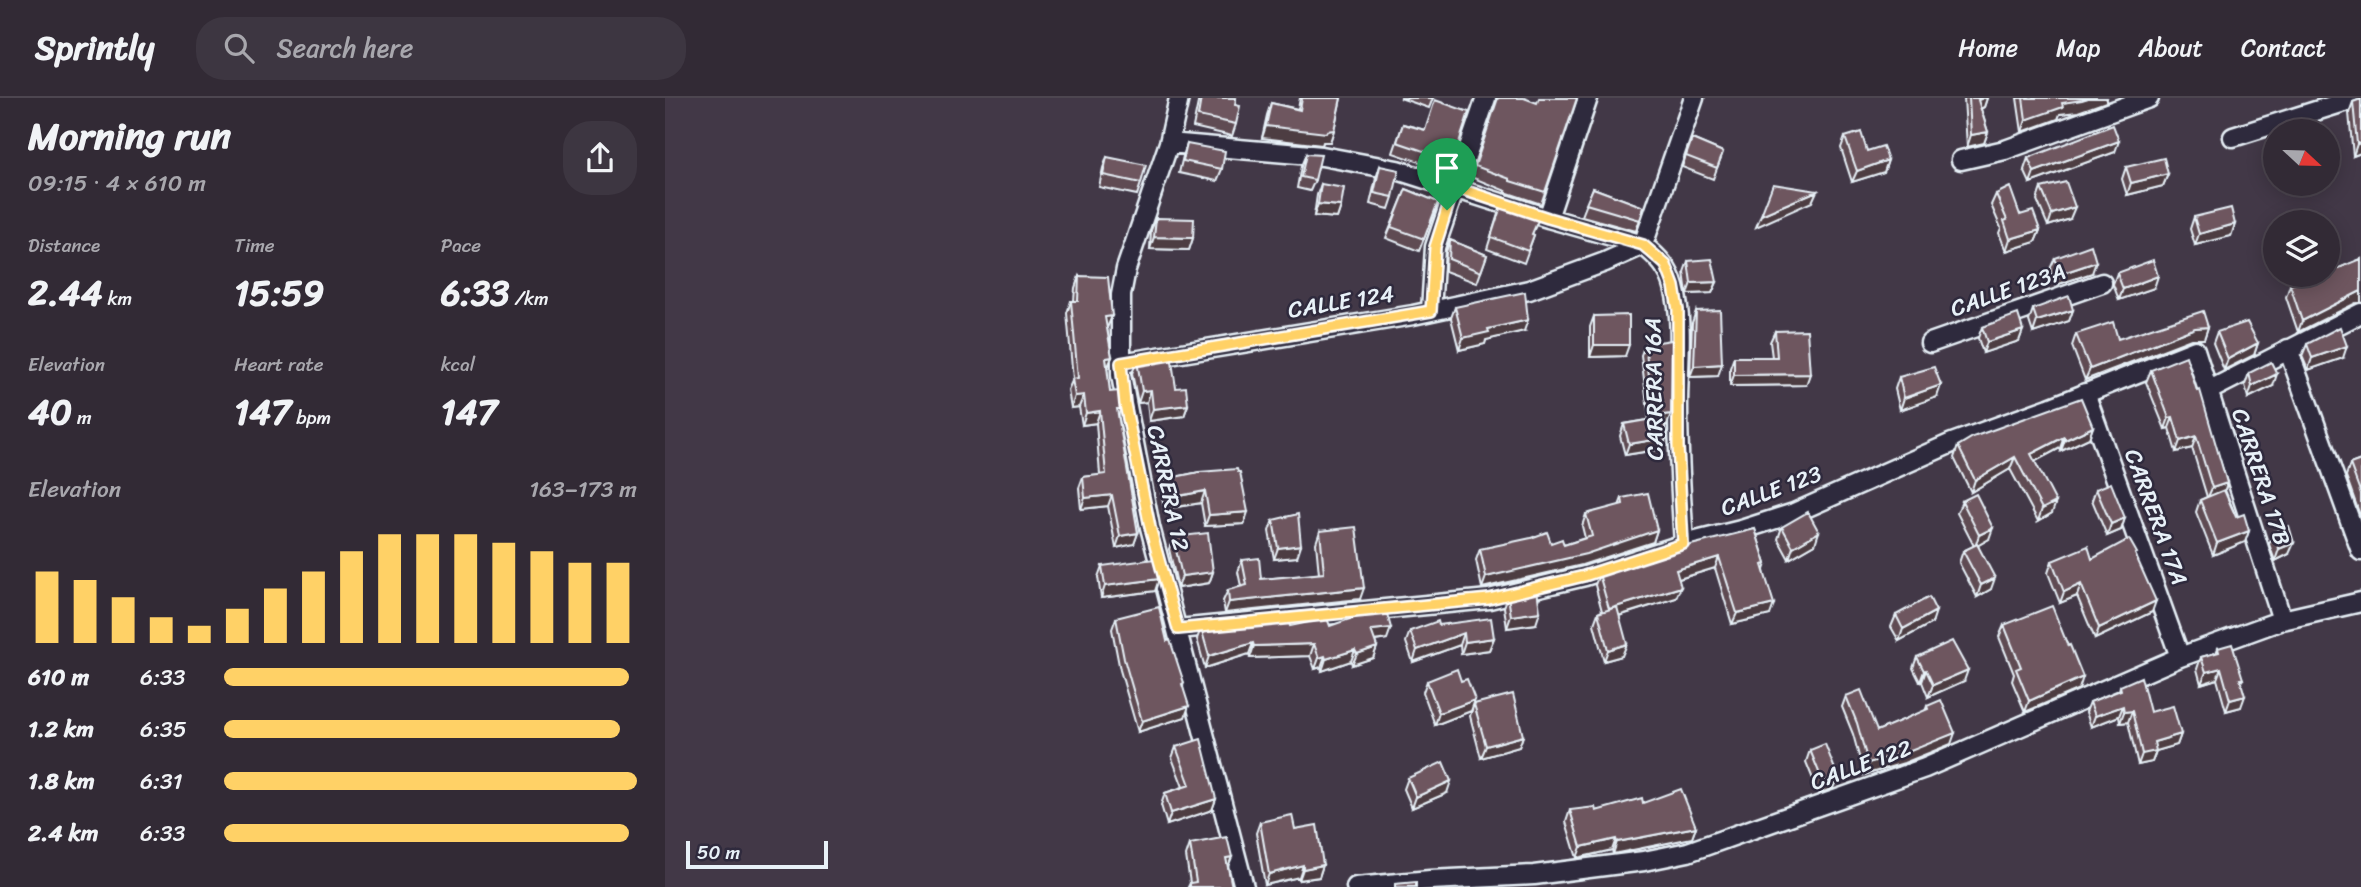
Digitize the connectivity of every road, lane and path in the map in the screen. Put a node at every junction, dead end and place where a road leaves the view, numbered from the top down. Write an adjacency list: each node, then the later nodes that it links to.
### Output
1 (1179, 98): 9 (street, CARRERA 12)
2 (1486, 98): 11 (street)
3 (1588, 98): 12 (street)
4 (1694, 98): 13 (street)
5 (2149, 98): 10 (street)
6 (2357, 98): 7 (street)
7 (2335, 102): 8 (street)
8 (2233, 137)
9 (1169, 143): 11 (street); 20 (street, CARRERA 12)
10 (1961, 160)
11 (1454, 187): 12 (street); 15 (street)
12 (1548, 218): 13 (street)
13 (1643, 245): 15 (street, CALLE 124); 23 (street, CARRERA 16A)
14 (2102, 283): 17 (street, CALLE 123A)
15 (1431, 311): 20 (street, CALLE 124)
16 (2361, 313): 18 (street)
17 (1930, 343)
18 (2288, 349): 21 (street); 24 (street)
19 (2195, 350): 21 (street, CARRERA 17B); 22 (street, CALLE 123)
20 (1121, 363): 27 (street, CARRERA 12)
21 (2208, 391): 26 (street, CARRERA 17B)
22 (2085, 393): 23 (street, CALLE 123); 28 (street, CARRERA 17A)
23 (1683, 544): 27 (street, CALLE 123)
24 (2361, 551)
25 (2361, 602): 26 (street, CALLE 122)
26 (2282, 620): 28 (street, CALLE 122)
27 (1178, 629): 29 (street, CARRERA 12)
28 (2180, 657): 30 (street, CALLE 122)
29 (1244, 887)
30 (1356, 887)

